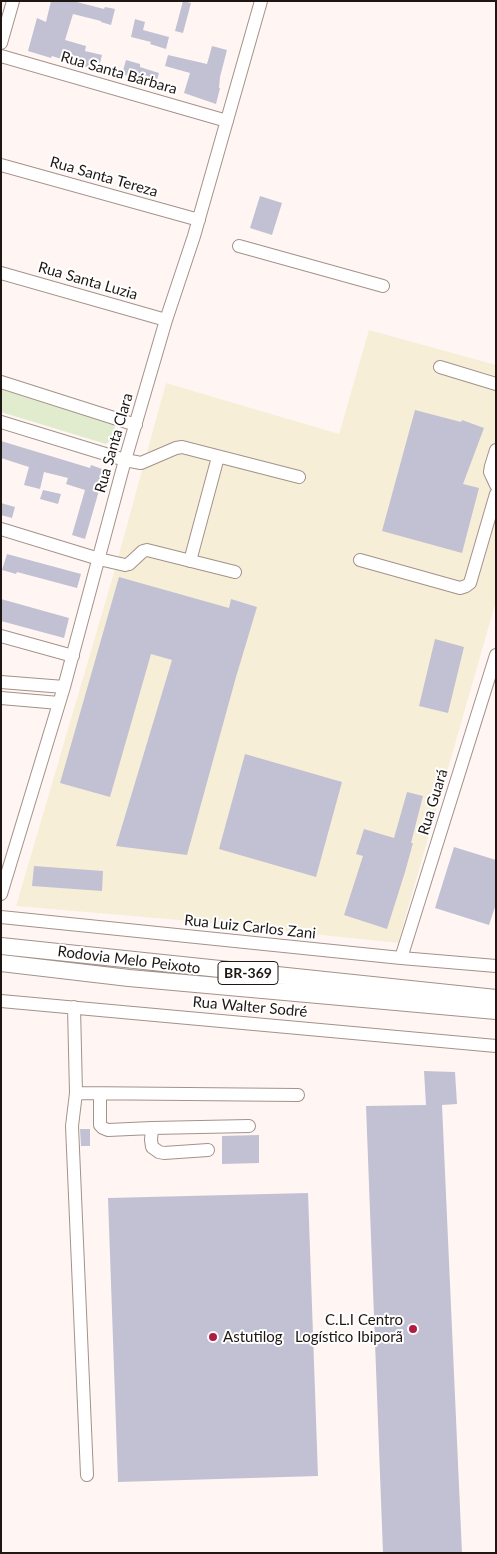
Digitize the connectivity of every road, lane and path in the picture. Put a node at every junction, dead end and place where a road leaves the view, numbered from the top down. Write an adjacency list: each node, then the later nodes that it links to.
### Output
1 (13, 1): 3 (street)
2 (261, 1): 5 (street, Rua Santa Clara)
3 (1, 43)
4 (1, 56): 5 (street, Rua Santa Bárbara)
5 (227, 121): 7 (street, Rua Santa Clara)
6 (1, 165): 7 (street, Rua Santa Tereza)
7 (199, 220): 11 (street, Rua Santa Clara)
8 (239, 246): 10 (street)
9 (1, 273): 11 (street, Rua Santa Luzia)
10 (383, 286)
11 (166, 320): 16 (street, Rua Santa Clara)
12 (440, 367): 14 (street)
13 (1, 382): 16 (street)
14 (496, 384)
15 (1, 422): 19 (street)
16 (136, 425): 19 (street, Rua Santa Clara)
17 (496, 450): 21 (street)
18 (218, 456): 19 (street); 20 (street); 26 (street)
19 (125, 460): 24 (street, Rua Santa Clara)
20 (299, 477)
21 (496, 485)
22 (496, 494): 25 (street)
23 (1, 529): 24 (street)
24 (99, 559): 26 (street); 30 (street, Rua Santa Clara)
25 (360, 560)
26 (190, 561): 27 (street)
27 (235, 572)
28 (1, 636): 30 (street)
29 (496, 655): 38 (street, Rua Guará)
30 (73, 656): 32 (street, Rua Santa Clara)
31 (1, 682): 32 (street)
32 (64, 687): 34 (street, Rua Santa Clara)
33 (1, 698): 34 (street)
34 (60, 703): 35 (street, Rua Santa Clara)
35 (1, 894)
36 (1, 917): 38 (street, Rua Luiz Carlos Zani)
37 (1, 946): 41 (main road, Rodovia Melo Peixoto / BR-369)
38 (401, 958): 40 (street, Rua Luiz Carlos Zani)
39 (1, 963): 44 (main road, Rodovia Melo Peixoto / BR-369)
40 (496, 966)
41 (496, 998)
42 (1, 1001): 43 (street, Rua Walter Sodré)
43 (74, 1008): 45 (street, Rua Walter Sodré); 46 (street)
44 (496, 1011)
45 (496, 1046)
46 (76, 1094): 47 (street); 52 (street)
47 (100, 1094): 48 (street); 50 (street)
48 (298, 1095)
49 (249, 1126): 50 (street)
50 (152, 1128): 51 (street)
51 (208, 1150)
52 (87, 1474)

